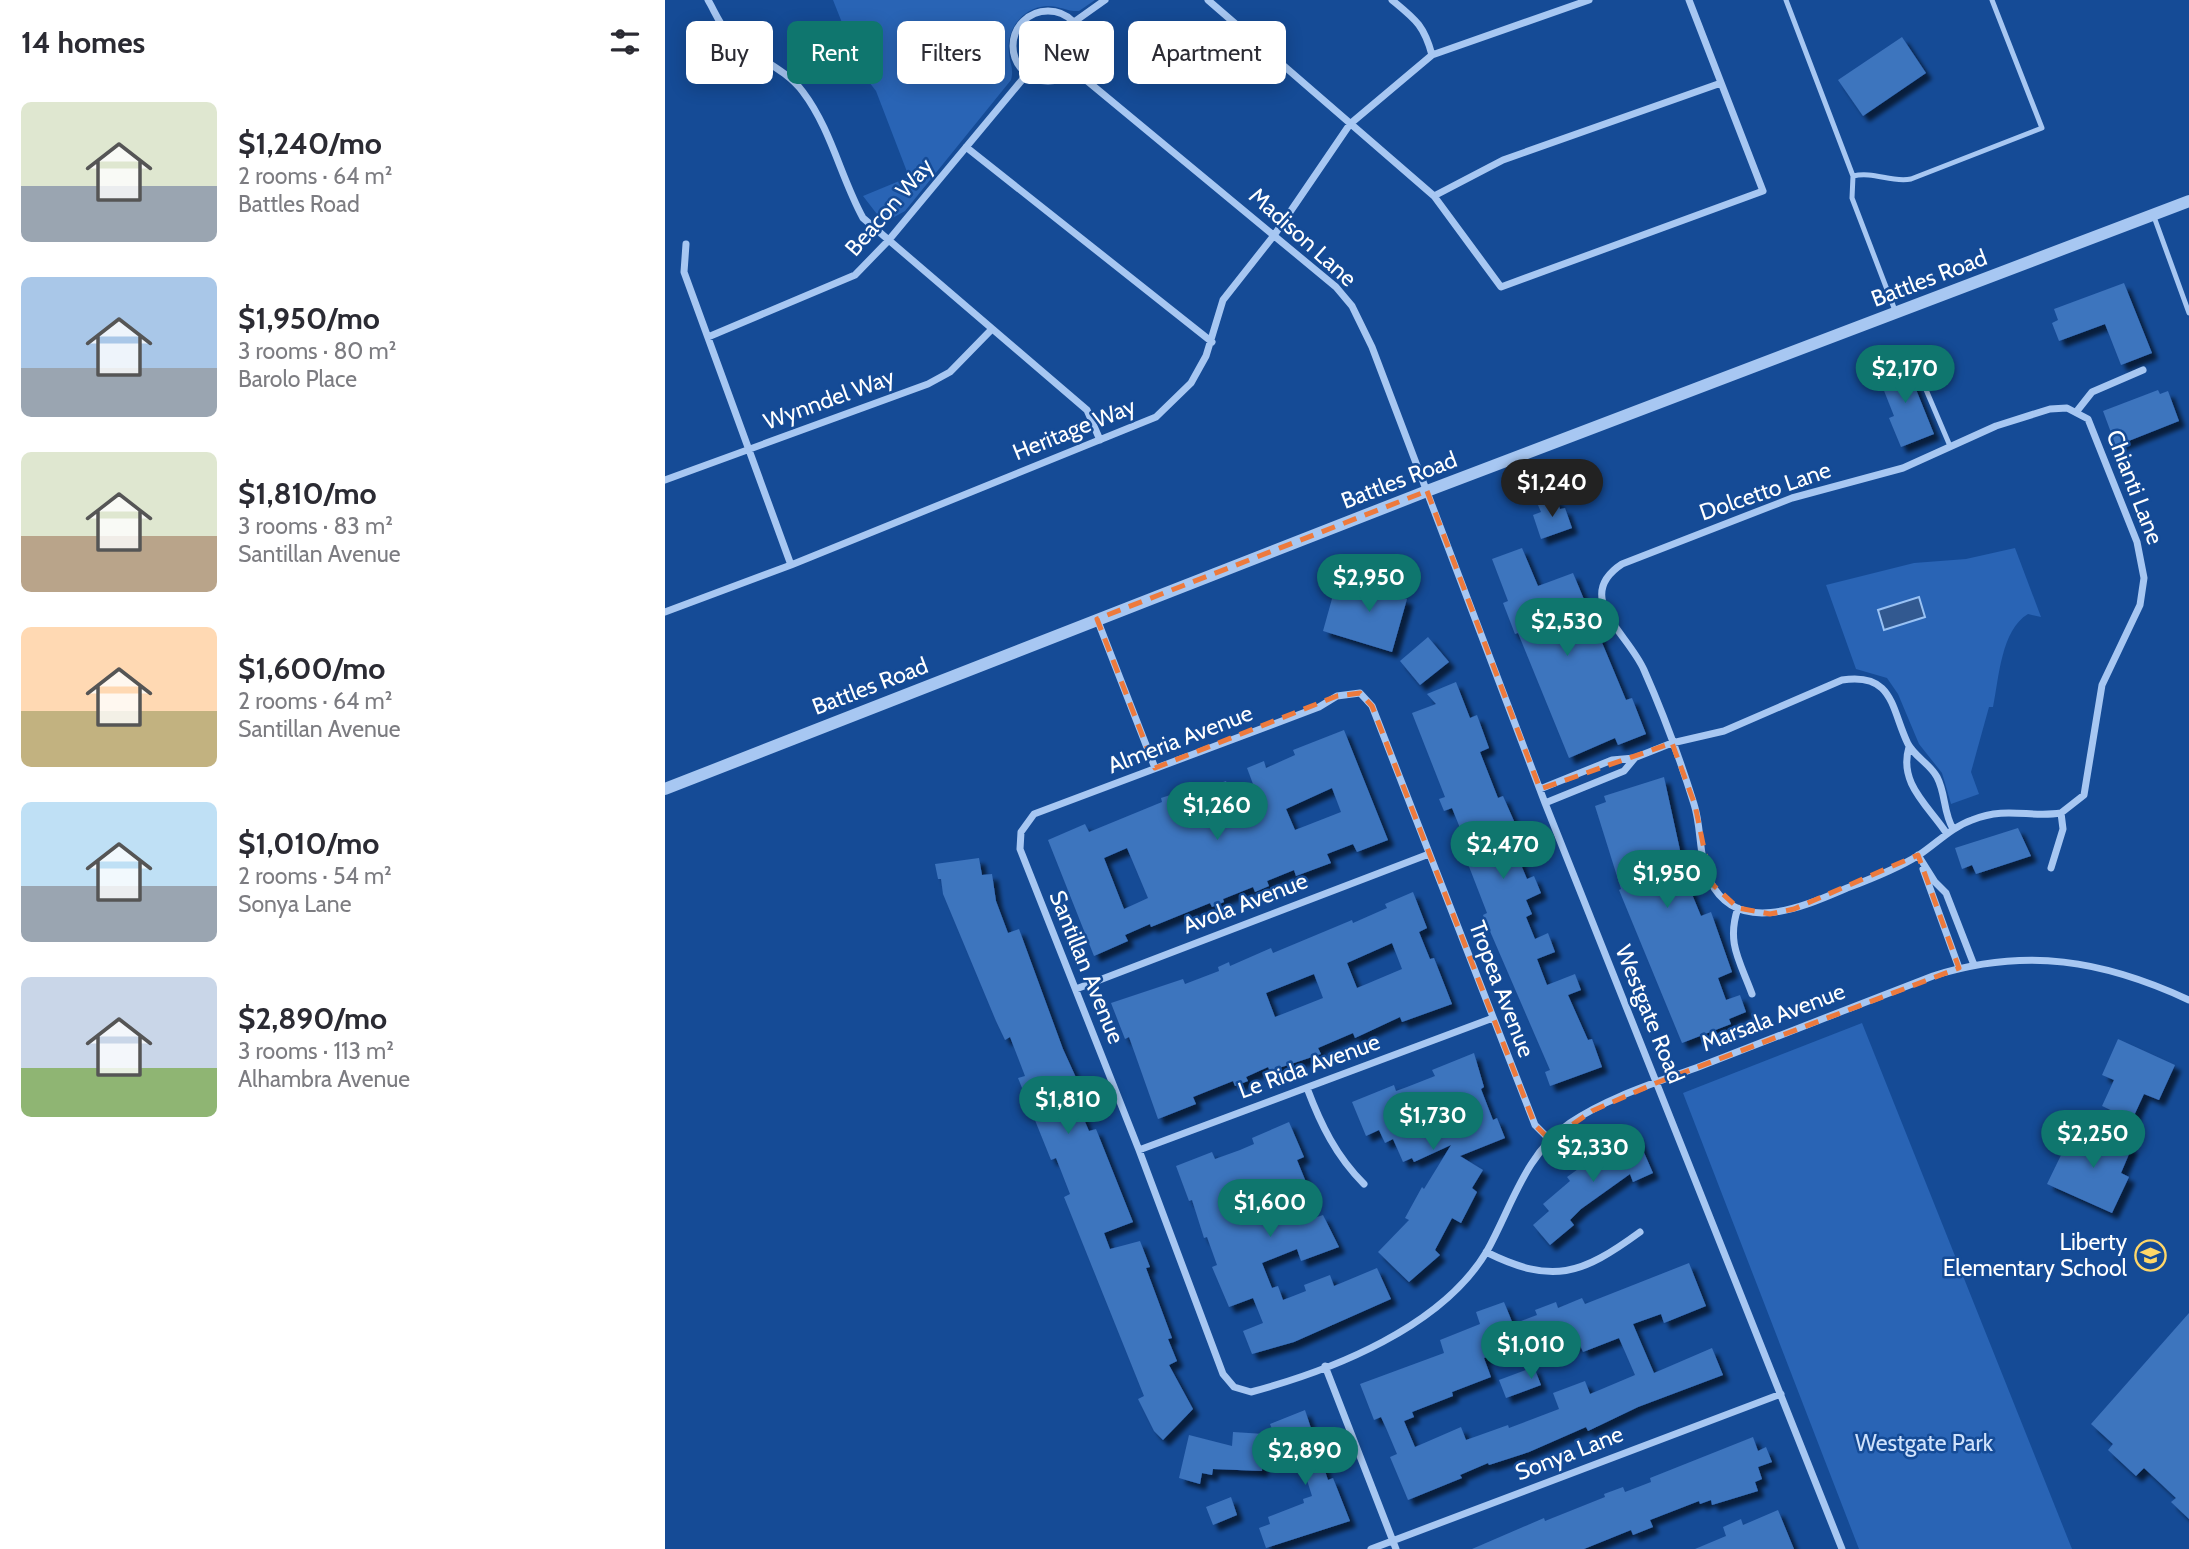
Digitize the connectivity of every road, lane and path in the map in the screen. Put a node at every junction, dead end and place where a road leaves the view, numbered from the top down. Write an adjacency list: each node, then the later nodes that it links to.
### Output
1 (708, 0): 27 (street)
2 (1105, 0): 13 (street)
3 (1208, 0): 20 (street)
4 (1391, 0): 15 (street)
5 (1558, 0): 10 (street)
6 (1589, 0): 10 (street, Heritage Way)
7 (1689, 0): 17 (street)
8 (1786, 0): 22 (lane)
9 (1992, 0): 22 (lane)
10 (1562, 10): 15 (street, Heritage Way)
11 (1026, 21): 12 (street)
12 (1073, 21)
13 (1075, 21)
14 (1019, 26): 16 (street)
15 (1432, 55): 20 (street, Heritage Way)
16 (1019, 65)
17 (1721, 83): 23 (street); 23 (street)
18 (1019, 84): 21 (street, Beacon Way)
19 (1091, 84): 26 (street, Madison Lane)
20 (1350, 124): 23 (street); 26 (street, Heritage Way)
21 (967, 146): 27 (street, Beacon Way); 33 (street)
22 (1853, 176): 29 (lane)
23 (1434, 196)
24 (2189, 201): 25 (street, Battles Road)
25 (2154, 214): 29 (street, Battles Road); 30 (lane)
26 (1275, 234): 33 (street, Heritage Way); 41 (street, Madison Lane)
27 (888, 241): 31 (street); 32 (street, Beacon Way)
28 (686, 244): 32 (street)
29 (1895, 313): 41 (street, Battles Road)
30 (2189, 313)
31 (991, 330): 37 (street); 39 (street, Wynndel Way)
32 (708, 337): 39 (street)
33 (1212, 342): 37 (street, Heritage Way)
34 (2143, 369): 36 (street)
35 (1921, 378): 38 (lane)
36 (2077, 411): 38 (street, Dolcetto Lane); 53 (street, Chianti Lane)
37 (1100, 440): 42 (street, Heritage Way)
38 (1950, 446): 46 (street, Dolcetto Lane)
39 (747, 449): 40 (street, Wynndel Way); 42 (street)
40 (665, 480)
41 (1427, 491): 44 (street, Battles Road); 51 (street, Westgate Road)
42 (791, 565): 43 (street, Heritage Way)
43 (665, 612)
44 (1097, 619): 49 (street); 50 (street, Battles Road)
45 (1360, 693): 49 (street, Almeria Avenue); 56 (street, Tropea Avenue)
46 (1672, 743): 47 (street); 48 (street); 59 (street)
47 (1909, 747): 54 (street); 54 (street)
48 (1634, 758): 51 (street); 52 (street)
49 (1155, 768): 55 (street, Almeria Avenue)
50 (665, 789)
51 (1540, 789): 52 (street, Westgate Road)
52 (1545, 803): 66 (street, Westgate Road)
53 (2061, 813): 54 (street); 58 (street)
54 (1950, 831): 57 (street)
55 (1020, 832): 62 (street, Santillan Avenue)
56 (1429, 854): 62 (street, Avola Avenue); 65 (street, Tropea Avenue)
57 (1918, 855): 59 (street); 60 (street); 61 (street)
58 (2050, 868)
59 (1738, 908): 63 (street)
60 (1974, 965): 61 (street, Marsala Avenue); 64 (street, Marsala Avenue)
61 (1959, 968): 66 (street, Marsala Avenue)
62 (1076, 989): 69 (street, Santillan Avenue)
63 (1752, 994)
64 (2189, 1000)
65 (1493, 1018): 67 (street, Le Rida Avenue); 68 (street, Tropea Avenue)
66 (1656, 1083): 68 (street, Marsala Avenue); 75 (street, Westgate Road)
67 (1307, 1088): 69 (street, Le Rida Avenue); 70 (street)
68 (1550, 1140): 72 (street, Marsala Avenue)
69 (1139, 1150): 74 (street, Santillan Avenue)
70 (1364, 1184)
71 (1640, 1232): 72 (street)
72 (1486, 1252): 73 (street, Marsala Avenue)
73 (1325, 1366): 74 (street, Marsala Avenue); 76 (street)
74 (1234, 1387)
75 (1781, 1394): 76 (street, Sonya Lane); 78 (street, Westgate Road)
76 (1395, 1545): 77 (street, Sonya Lane)
77 (1371, 1549)
78 (1842, 1549)

